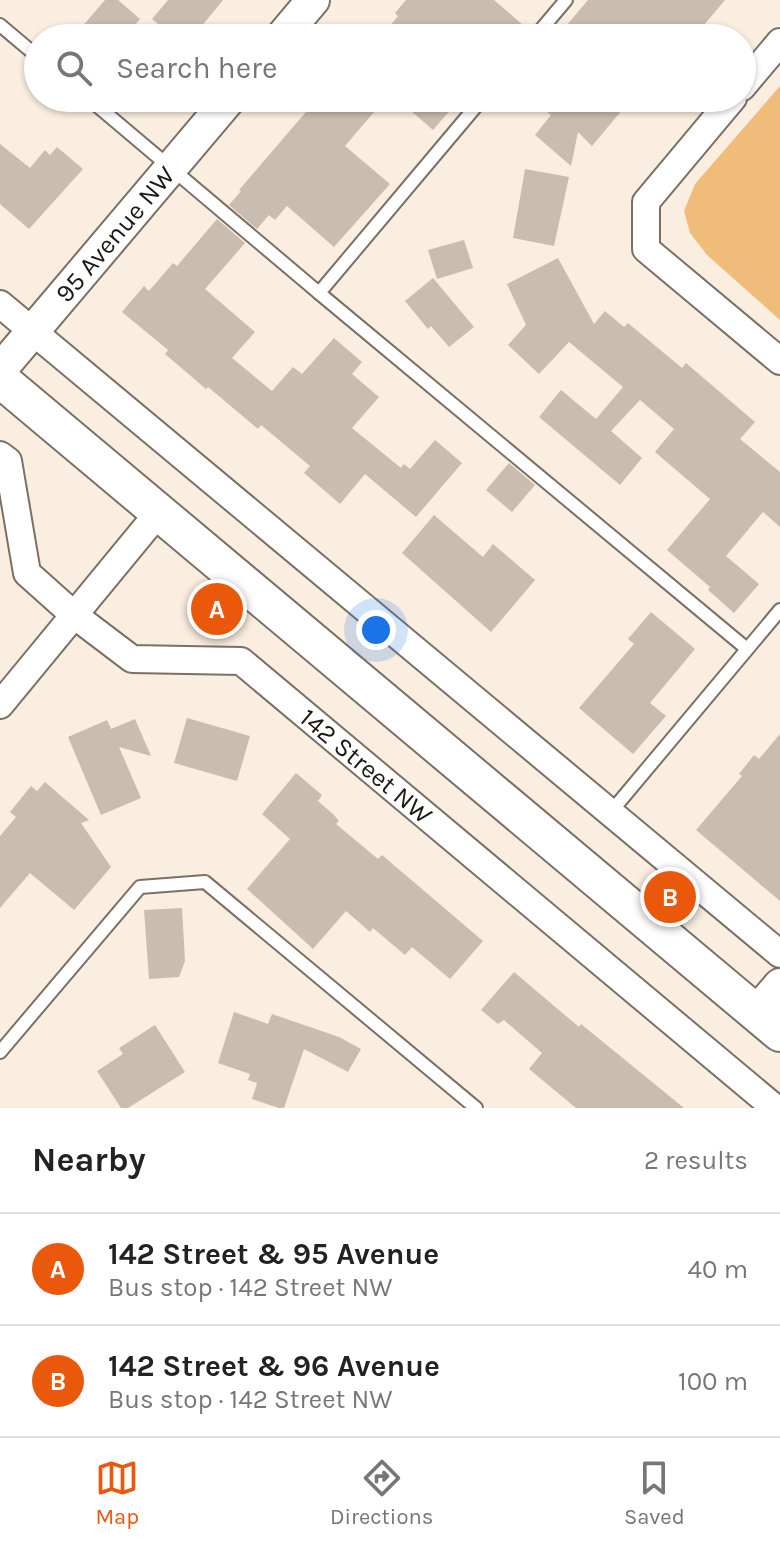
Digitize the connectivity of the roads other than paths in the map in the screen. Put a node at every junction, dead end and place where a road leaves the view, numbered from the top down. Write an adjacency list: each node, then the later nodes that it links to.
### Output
1 (313, 0): 3 (street)
2 (566, 0): 4 (lane)
3 (293, 24)
4 (546, 24)
5 (0, 25): 7 (lane)
6 (780, 42): 8 (street)
7 (24, 45)
8 (756, 70)
9 (105, 112): 13 (lane)
10 (218, 112): 13 (street, 95 Avenue NW)
11 (471, 112): 14 (lane)
12 (721, 112): 17 (street)
13 (172, 167): 14 (lane); 16 (street, 95 Avenue NW)
14 (319, 293): 24 (lane)
15 (0, 304): 16 (street)
16 (33, 331): 18 (street, 95 Avenue NW); 26 (street)
17 (780, 361)
18 (0, 370)
19 (0, 379): 21 (main road)
20 (0, 455): 23 (street, 142 Street NW)
21 (159, 512): 23 (street); 29 (main road)
22 (780, 610): 24 (lane)
23 (74, 615): 25 (street); 32 (street, 142 Street NW)
24 (747, 649): 26 (lane)
25 (0, 705)
26 (610, 813): 27 (street)
27 (780, 954)
28 (780, 985): 29 (street)
29 (768, 1023)
30 (0, 1052): 31 (lane)
31 (476, 1108)
32 (775, 1108)

